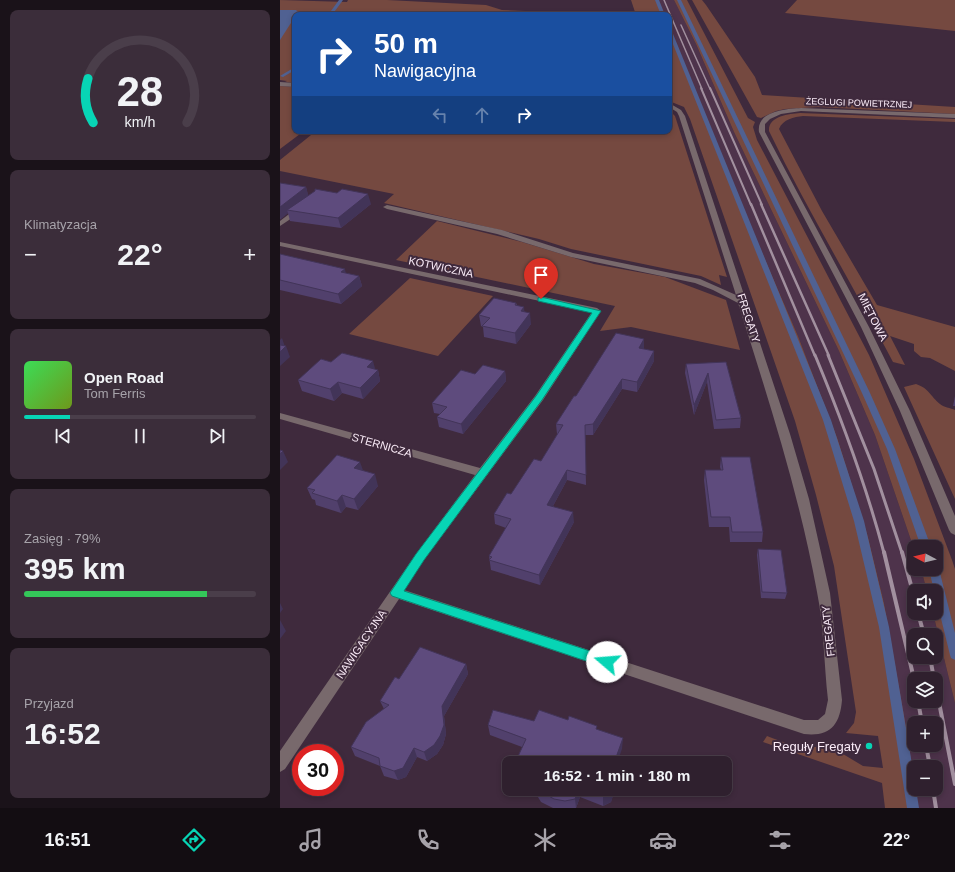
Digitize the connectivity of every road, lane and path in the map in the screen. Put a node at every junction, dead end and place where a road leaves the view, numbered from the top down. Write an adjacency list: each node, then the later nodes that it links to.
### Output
1 (280, 84): 2 (street)
2 (292, 85)
3 (672, 106): 10 (street, FREGATY)
4 (955, 116): 5 (street, ŻEGLUGI POWIETRZNEJ)
5 (765, 120): 14 (street, MIĘTOWA)
6 (308, 204): 8 (street)
7 (387, 207): 10 (street)
8 (280, 224)
9 (280, 244): 11 (street, KOTWICZNA)
10 (744, 302): 15 (street, FREGATY)
11 (597, 311): 13 (street, NAWIGACYJNA)
12 (280, 416): 13 (street, STERNICZA)
13 (483, 473): 15 (street, NAWIGACYJNA)
14 (955, 530)
15 (396, 593): 16 (street, NAWIGACYJNA)
16 (280, 764)

